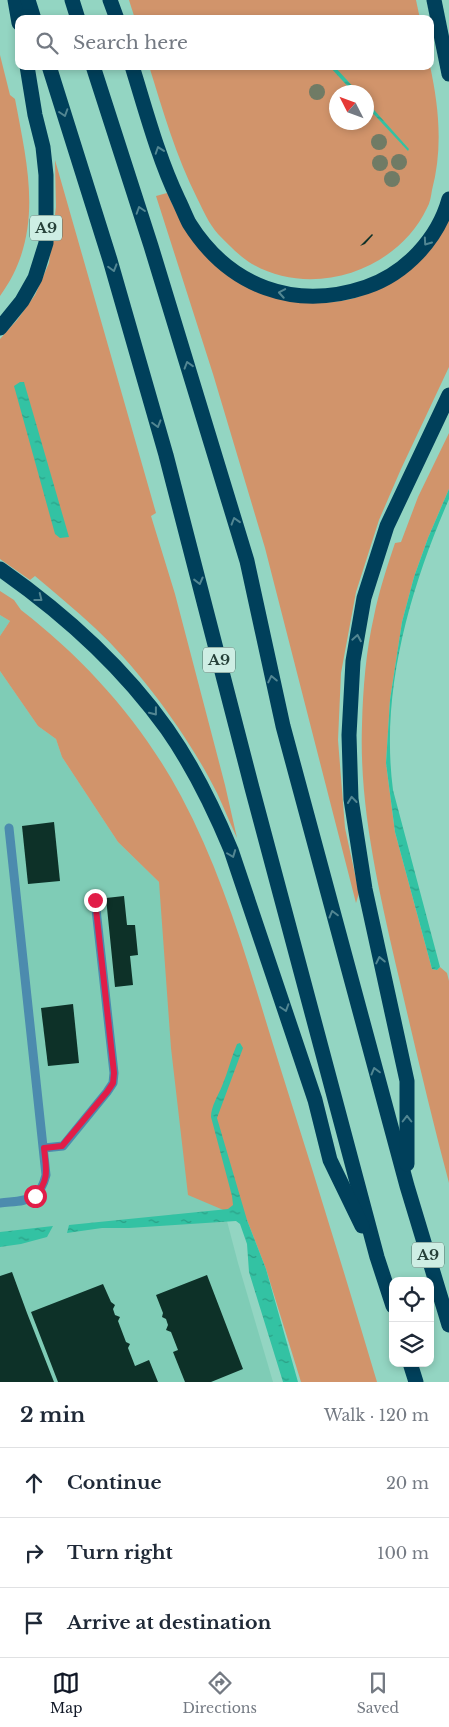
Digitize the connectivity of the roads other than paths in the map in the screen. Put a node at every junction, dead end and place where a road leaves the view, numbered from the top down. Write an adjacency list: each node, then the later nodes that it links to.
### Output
1 (15, 0): 6 (highway)
2 (28, 0): 7 (highway)
3 (72, 0): 8 (highway)
4 (110, 0): 9 (highway)
5 (434, 0): 14 (highway)
6 (18, 15)
7 (33, 15)
8 (77, 15)
9 (116, 15)
10 (27, 70): 16 (highway, A9)
11 (50, 70): 24 (highway, A9, one-way to 24)
12 (95, 70): 22 (highway, A9, one-way to 12)
13 (133, 70): 15 (highway, one-way to 13)
14 (449, 74)
15 (449, 199)
16 (0, 328)
17 (449, 395): 22 (highway, A9, one-way to 17)
18 (0, 569): 24 (highway, A9, one-way to 24)
19 (9, 828): 21 (lane)
20 (95, 900): 21 (lane)
21 (44, 1148): 23 (lane)
22 (407, 1186): 26 (highway, A9)
23 (0, 1203)
24 (378, 1257): 25 (highway, A9)
25 (389, 1293)
26 (449, 1325)
27 (411, 1367): 28 (highway)
28 (416, 1382)

